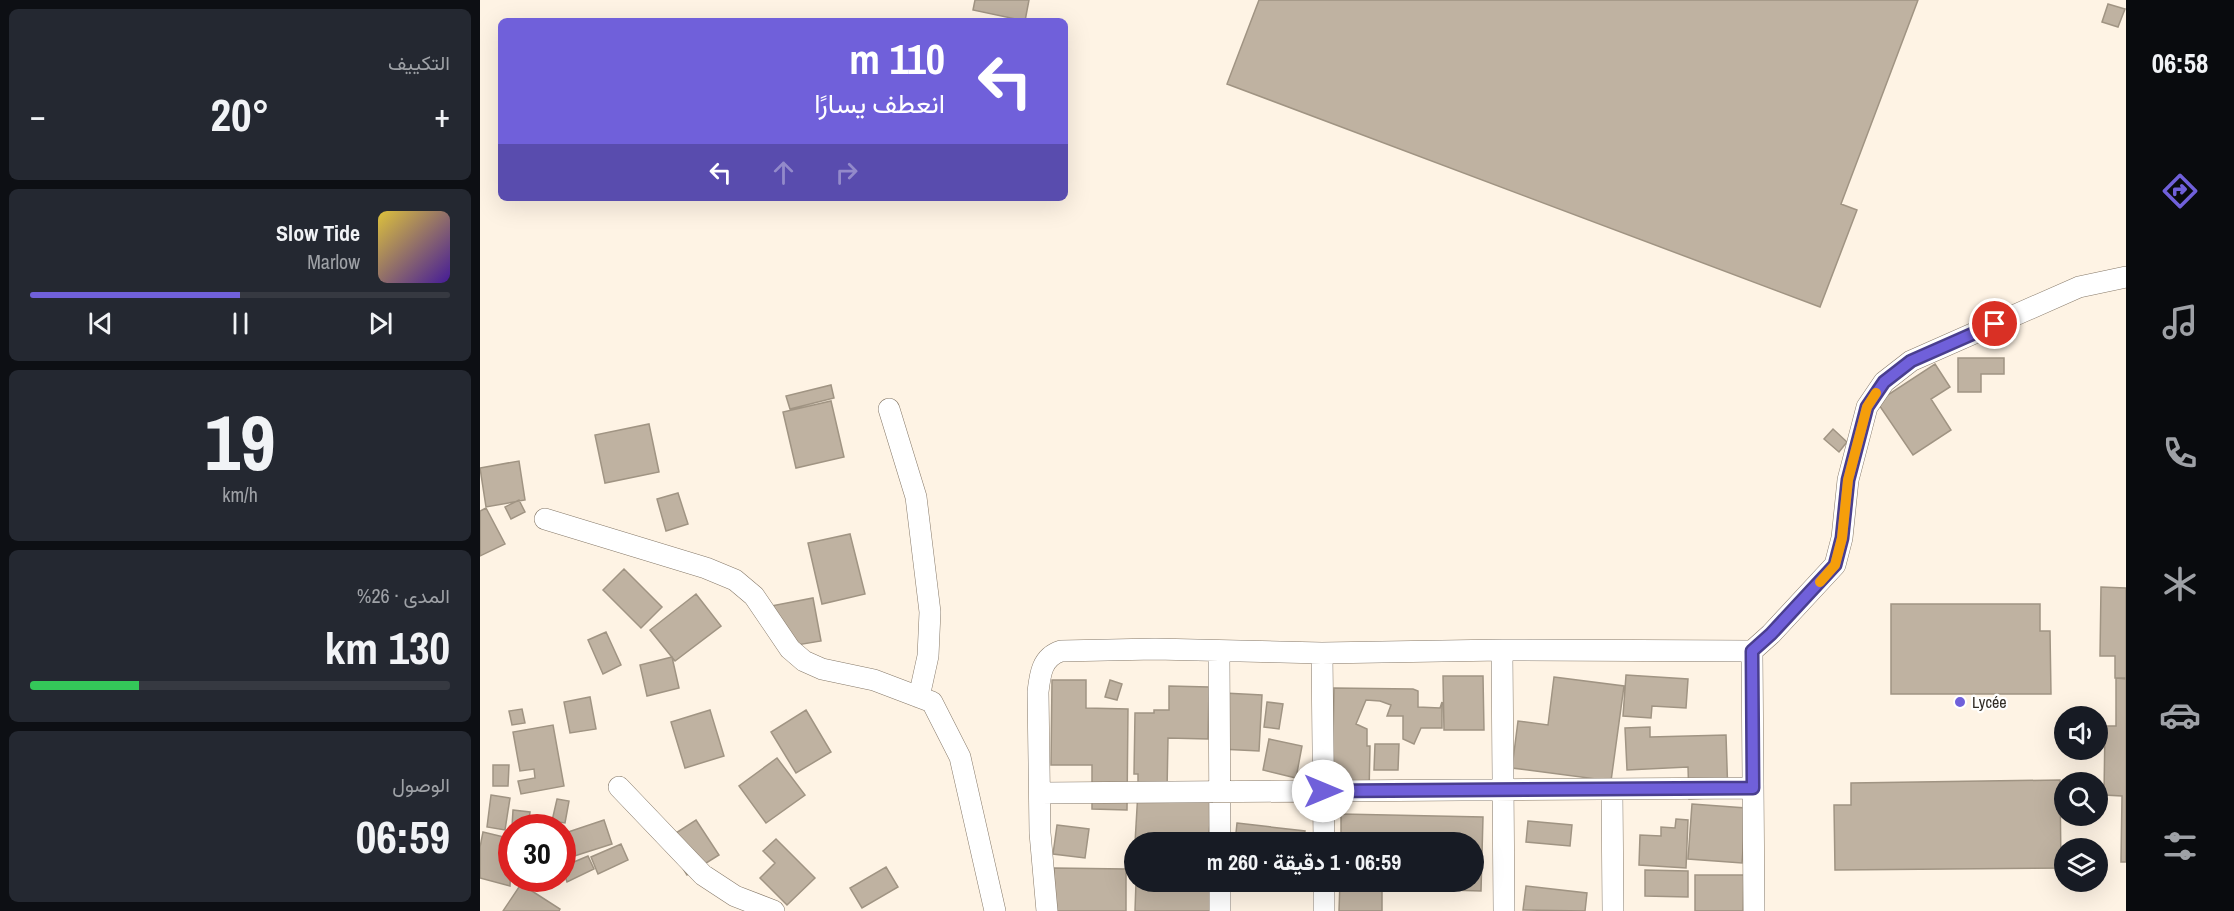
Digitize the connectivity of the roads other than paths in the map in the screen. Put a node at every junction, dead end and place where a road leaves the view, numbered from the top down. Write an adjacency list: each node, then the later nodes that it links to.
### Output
1 (2126, 277): 6 (street)
2 (889, 409): 8 (street)
3 (545, 519): 8 (street)
4 (1502, 650): 6 (street); 7 (street); 12 (street)
5 (1219, 651): 7 (street); 14 (street); 15 (street)
6 (1752, 651): 10 (street)
7 (1322, 653): 13 (street)
8 (919, 697): 21 (street)
9 (619, 788): 20 (street)
10 (1753, 788): 11 (street); 27 (street)
11 (1612, 789): 12 (street); 26 (street)
12 (1503, 790): 13 (street); 25 (street)
13 (1323, 791): 14 (street); 17 (street)
14 (1220, 792): 15 (street); 16 (street)
15 (1040, 793): 22 (street)
16 (1220, 832)
17 (1324, 832)
18 (1220, 892): 23 (street)
19 (1324, 892): 24 (street)
20 (774, 911)
21 (995, 911)
22 (1047, 911)
23 (1220, 911)
24 (1324, 911)
25 (1504, 911)
26 (1613, 911)
27 (1754, 911)

